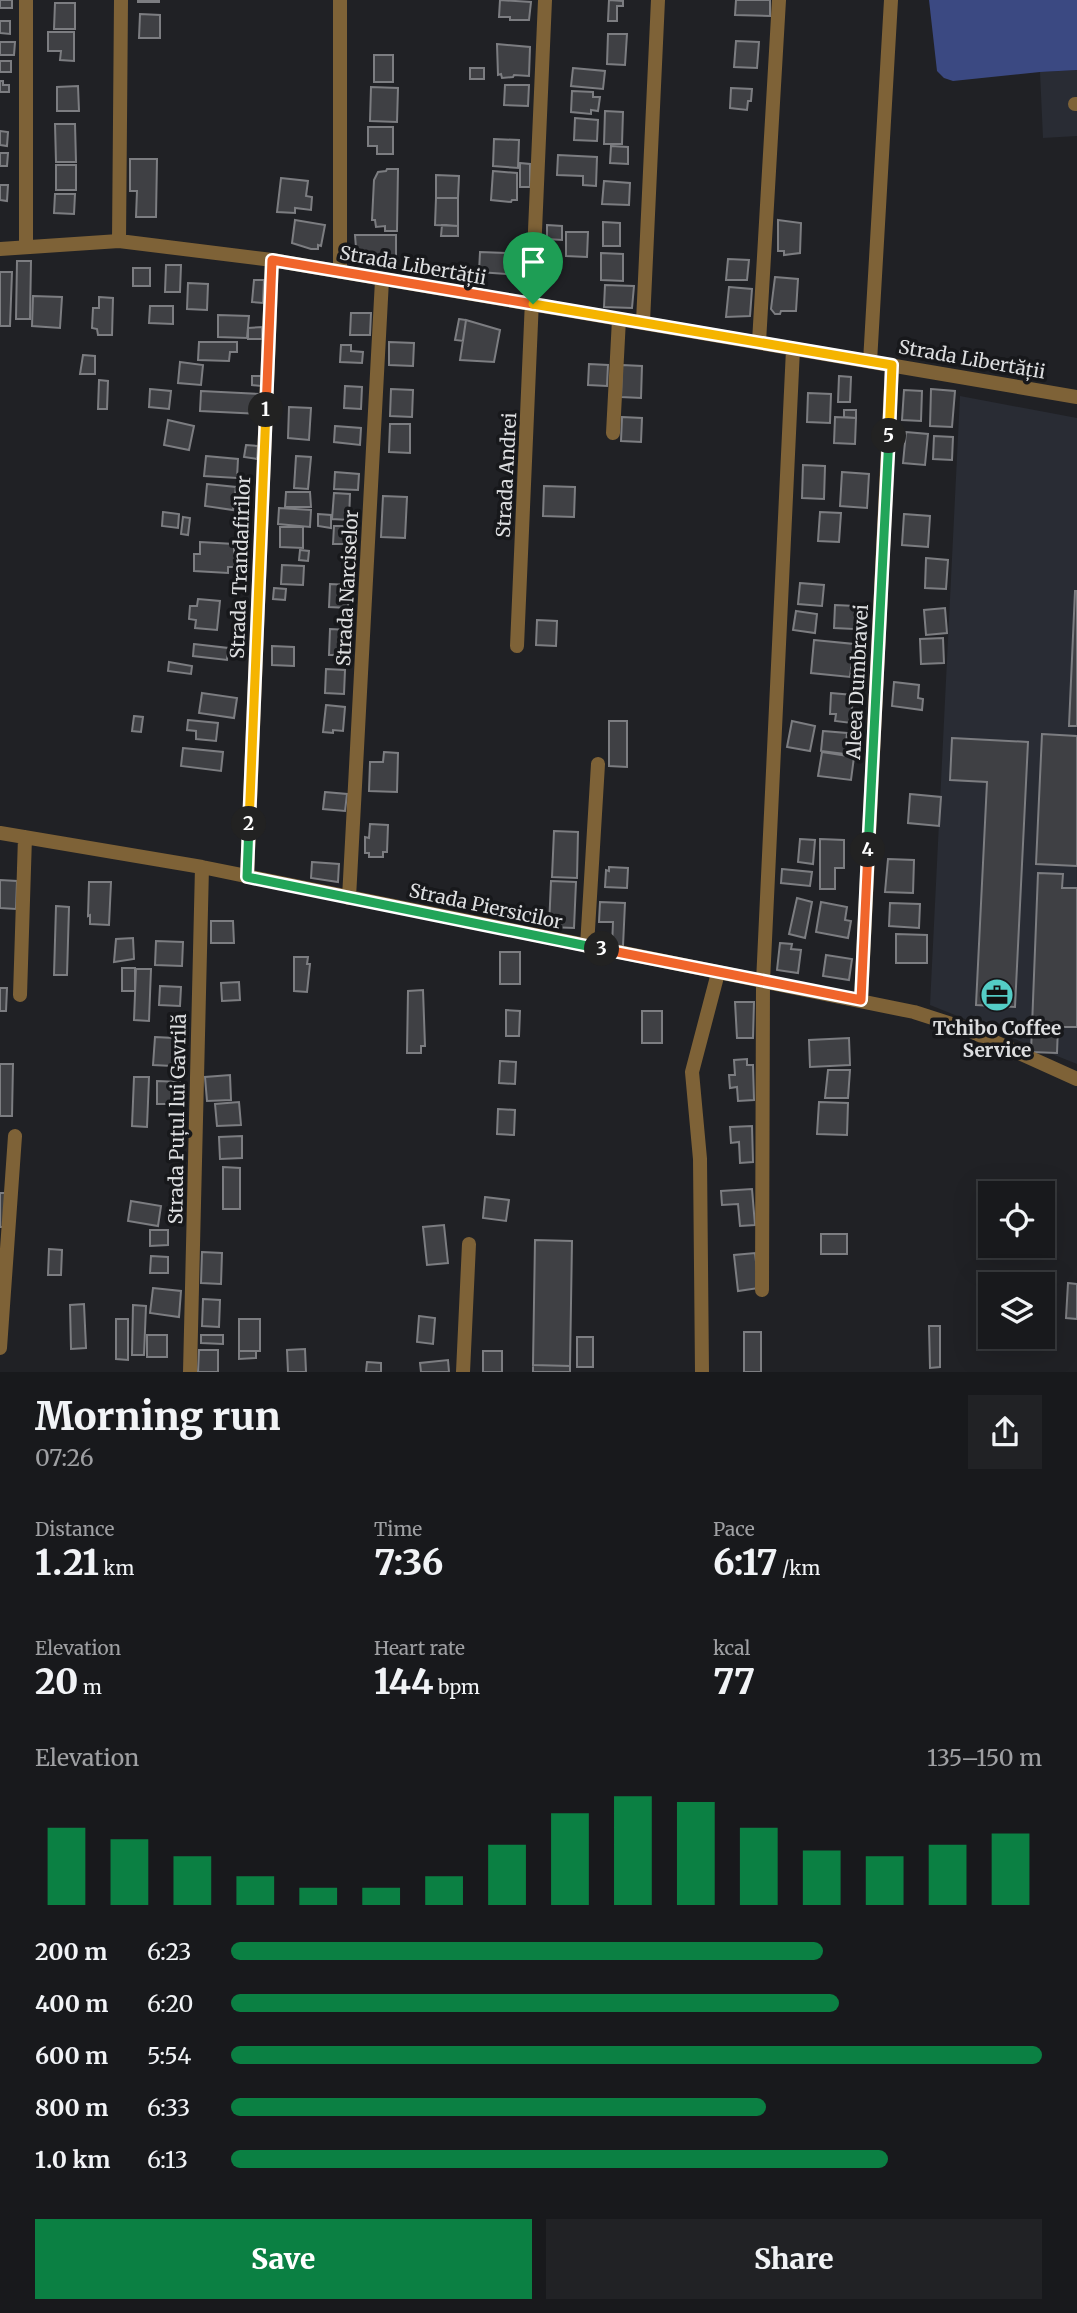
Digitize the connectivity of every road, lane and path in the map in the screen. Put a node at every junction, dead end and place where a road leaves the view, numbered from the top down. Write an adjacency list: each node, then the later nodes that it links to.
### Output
1 (26, 0): 9 (street)
2 (121, 0): 8 (street)
3 (340, 0): 12 (street)
4 (545, 0): 14 (street, Strada Andrei)
5 (658, 0): 16 (street)
6 (779, 0): 17 (street)
7 (891, 0): 19 (street)
8 (120, 241): 9 (street, Strada Libertății); 11 (street, Strada Libertății)
9 (26, 247): 10 (street, Strada Libertății)
10 (0, 249)
11 (272, 260): 12 (street, Strada Libertății); 28 (street, Strada Trandafirilor)
12 (340, 272): 13 (street, Strada Libertății)
13 (382, 280): 14 (street, Strada Libertății); 29 (street, Strada Narciselor)
14 (533, 304): 15 (street, Strada Libertății); 23 (street, Strada Andrei)
15 (619, 319): 16 (street, Strada Libertății); 22 (street)
16 (643, 322): 17 (street, Strada Libertății)
17 (759, 342): 18 (street, Strada Libertății)
18 (793, 349): 19 (street, Strada Libertății); 32 (street)
19 (870, 362): 20 (street, Strada Libertății)
20 (892, 365): 21 (street, Strada Libertății); 34 (street, Aleea Dumbravei)
21 (1077, 397)
22 (613, 433)
23 (517, 646)
24 (598, 764): 30 (street)
25 (0, 833): 26 (street, Strada Piersicilor)
26 (25, 837): 27 (street, Strada Piersicilor); 33 (street)
27 (202, 867): 28 (street, Strada Piersicilor); 40 (street, Strada Puțul lui Gavrilă)
28 (247, 877): 29 (street, Strada Piersicilor)
29 (349, 898): 30 (street, Strada Piersicilor)
30 (587, 946): 31 (street, Strada Piersicilor)
31 (718, 973): 32 (street, Strada Piersicilor); 42 (street)
32 (763, 982): 34 (street, Strada Piersicilor); 38 (street)
33 (20, 995)
34 (861, 1000): 35 (street, Strada Piersicilor)
35 (1077, 1079)
36 (15, 1136): 39 (street)
37 (469, 1244): 41 (street)
38 (762, 1290)
39 (0, 1348)
40 (190, 1371)
41 (463, 1371)
42 (702, 1371)

